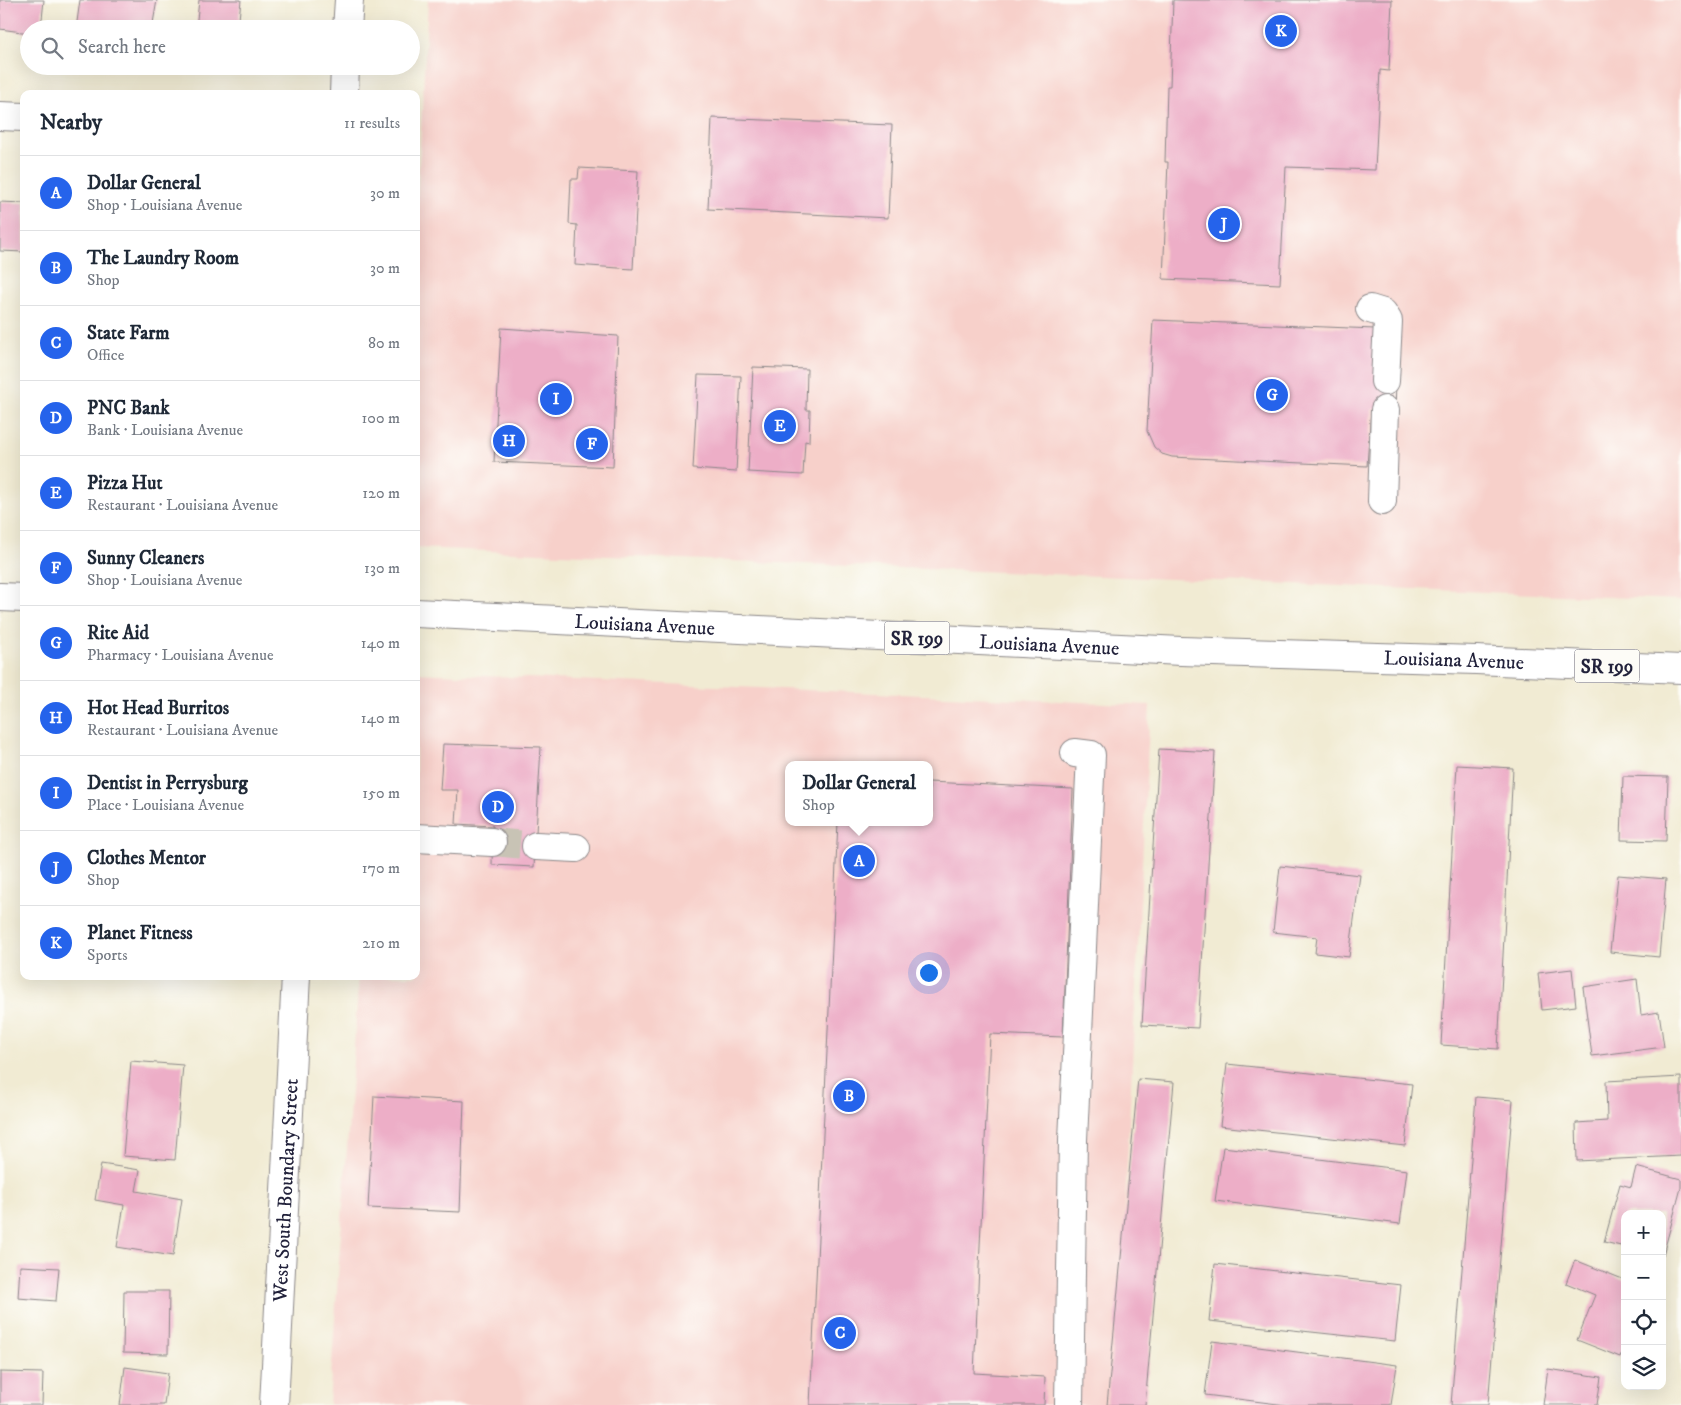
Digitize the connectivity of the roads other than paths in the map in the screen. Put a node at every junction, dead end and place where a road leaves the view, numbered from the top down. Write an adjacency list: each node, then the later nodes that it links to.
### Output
1 (349, 0): 2 (main road)
2 (348, 20)
3 (345, 75): 4 (main road)
4 (344, 90)
5 (0, 116): 6 (main road)
6 (20, 117)
7 (1370, 309): 8 (main road)
8 (1385, 381)
9 (1384, 410): 10 (main road)
10 (1382, 502)
11 (0, 597): 12 (main road)
12 (20, 598)
13 (420, 613): 14 (main road, Louisiana Avenue / SR 199)
14 (1681, 669)
15 (1074, 753): 22 (main road)
16 (420, 838): 17 (main road)
17 (492, 842)
18 (536, 846): 19 (main road)
19 (576, 848)
20 (296, 980): 21 (main road, West South Boundary Street)
21 (274, 1405)
22 (1069, 1405)

